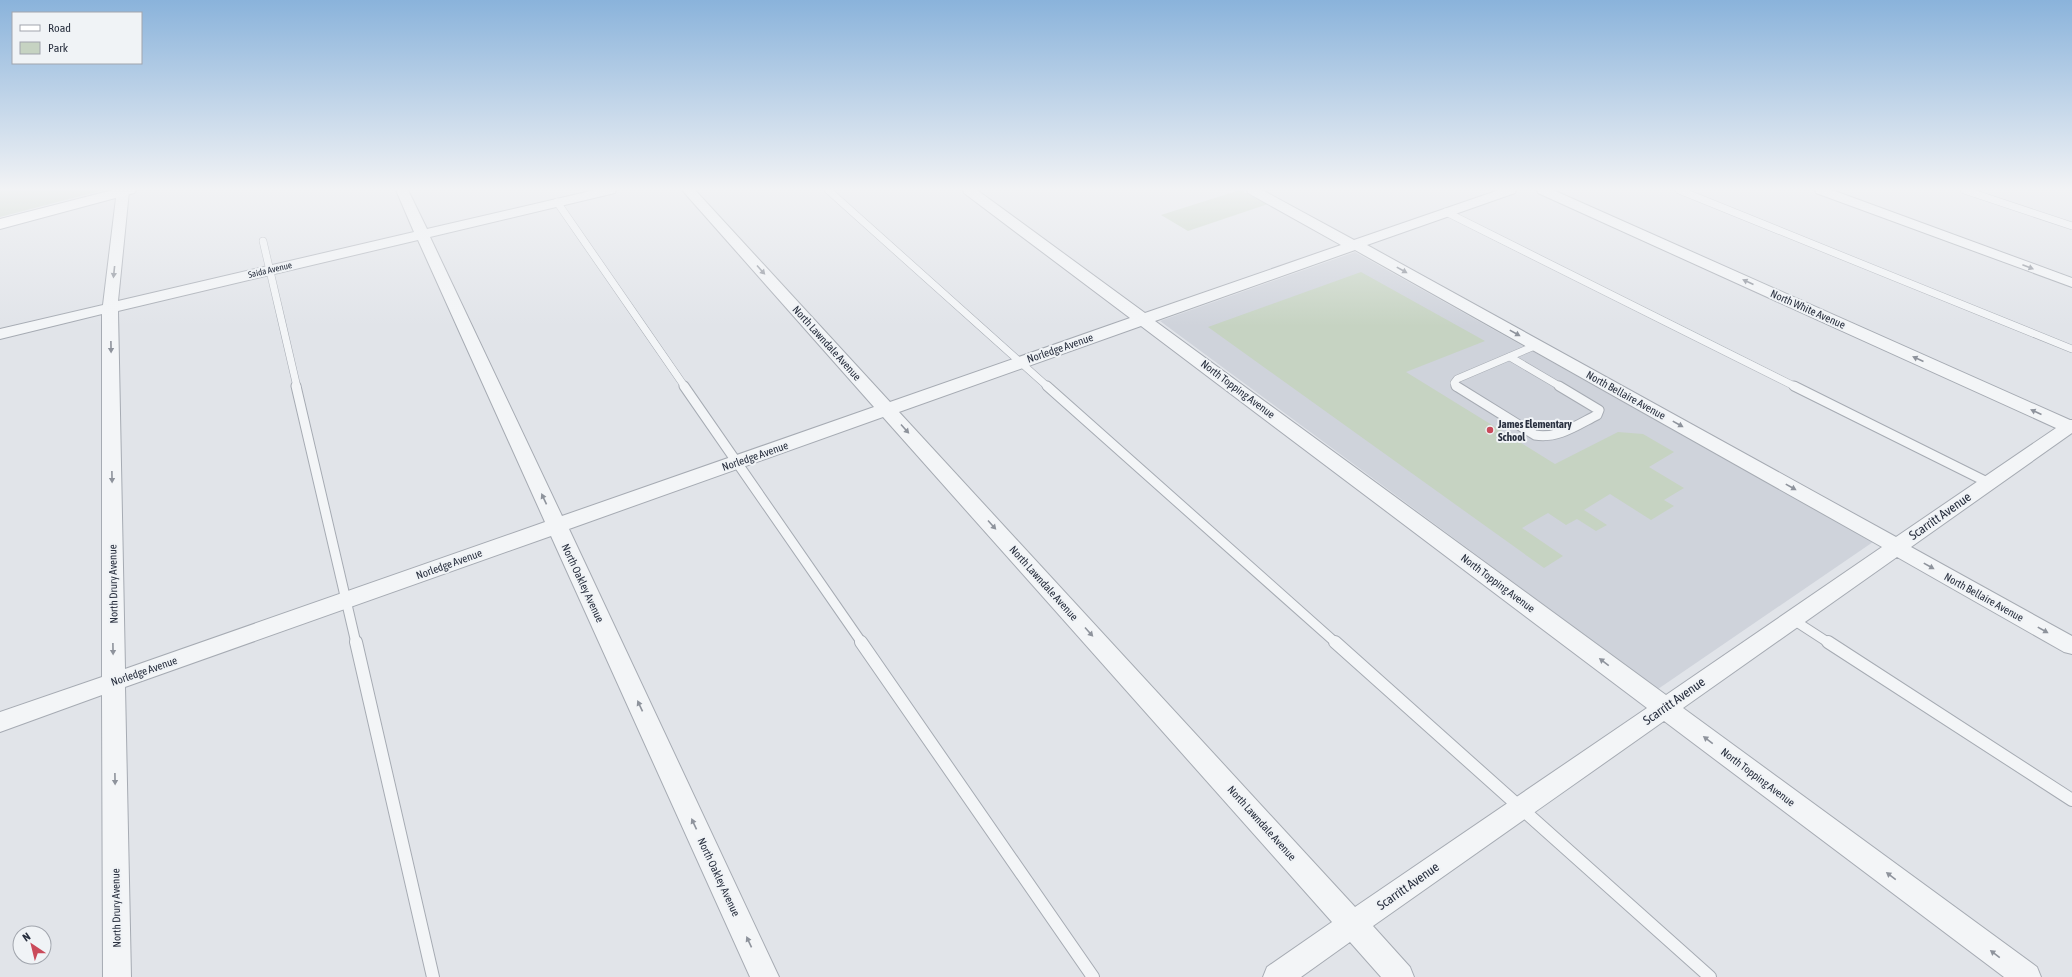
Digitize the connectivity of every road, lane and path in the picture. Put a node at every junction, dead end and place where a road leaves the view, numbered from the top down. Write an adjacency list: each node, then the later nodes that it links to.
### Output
1 (119, 236): 18 (street, North Drury Avenue, one-way to 18)
2 (415, 236): 16 (street, Saida Avenue)
3 (423, 236): 29 (street, North Oakley Avenue, one-way to 3)
4 (580, 236): 27 (lane)
5 (729, 236): 25 (street, North Lawndale Avenue, one-way to 25)
6 (879, 236): 24 (lane)
7 (1030, 236): 19 (street, North Topping Avenue)
8 (1338, 236): 15 (street, North Bellaire Avenue)
9 (1378, 236): 15 (street, Norledge Avenue)
10 (1493, 236): 28 (lane)
11 (1645, 236): 26 (street, North White Avenue, one-way to 11)
12 (1792, 236): 22 (lane)
13 (1945, 236): 17 (street, one-way to 17)
14 (263, 241): 16 (lane)
15 (1354, 244): 19 (street, Norledge Avenue); 21 (street, North Bellaire Avenue, one-way to 21)
16 (271, 270): 18 (street, Saida Avenue); 31 (lane)
17 (2072, 283)
18 (110, 308): 20 (street, Saida Avenue); 34 (street, North Drury Avenue, one-way to 34)
19 (1143, 319): 24 (street, Norledge Avenue); 35 (street, North Topping Avenue, one-way to 19)
20 (0, 334)
21 (1537, 345): 23 (lane); 30 (street, North Bellaire Avenue, one-way to 30)
22 (2072, 349)
23 (1510, 357): 23 (lane)
24 (1021, 362): 25 (street, Norledge Avenue); 38 (lane)
25 (887, 409): 27 (street, Norledge Avenue); 39 (street, North Lawndale Avenue, one-way to 39)
26 (2071, 427): 28 (street, Scarritt Avenue)
27 (737, 462): 29 (street, Norledge Avenue); 43 (lane)
28 (1989, 483): 30 (street, Scarritt Avenue)
29 (556, 526): 31 (street, Norledge Avenue); 42 (street, North Oakley Avenue, one-way to 29)
30 (1896, 547): 32 (street, Scarritt Avenue); 33 (street, North Bellaire Avenue, one-way to 33)
31 (346, 600): 34 (street, Norledge Avenue); 41 (lane)
32 (1792, 619): 35 (street, Scarritt Avenue); 37 (lane)
33 (2072, 646)
34 (114, 682): 36 (street, Norledge Avenue); 40 (street, North Drury Avenue, one-way to 40)
35 (1664, 707): 38 (street, Scarritt Avenue); 47 (street, North Topping Avenue, one-way to 35)
36 (0, 722)
37 (2072, 800)
38 (1521, 807): 39 (street, Scarritt Avenue); 46 (lane)
39 (1353, 924): 44 (street, Scarritt Avenue); 45 (street, North Lawndale Avenue)
40 (117, 977)
41 (433, 977)
42 (765, 977)
43 (1093, 977)
44 (1277, 977)
45 (1400, 977)
46 (1710, 977)
47 (2027, 977)

